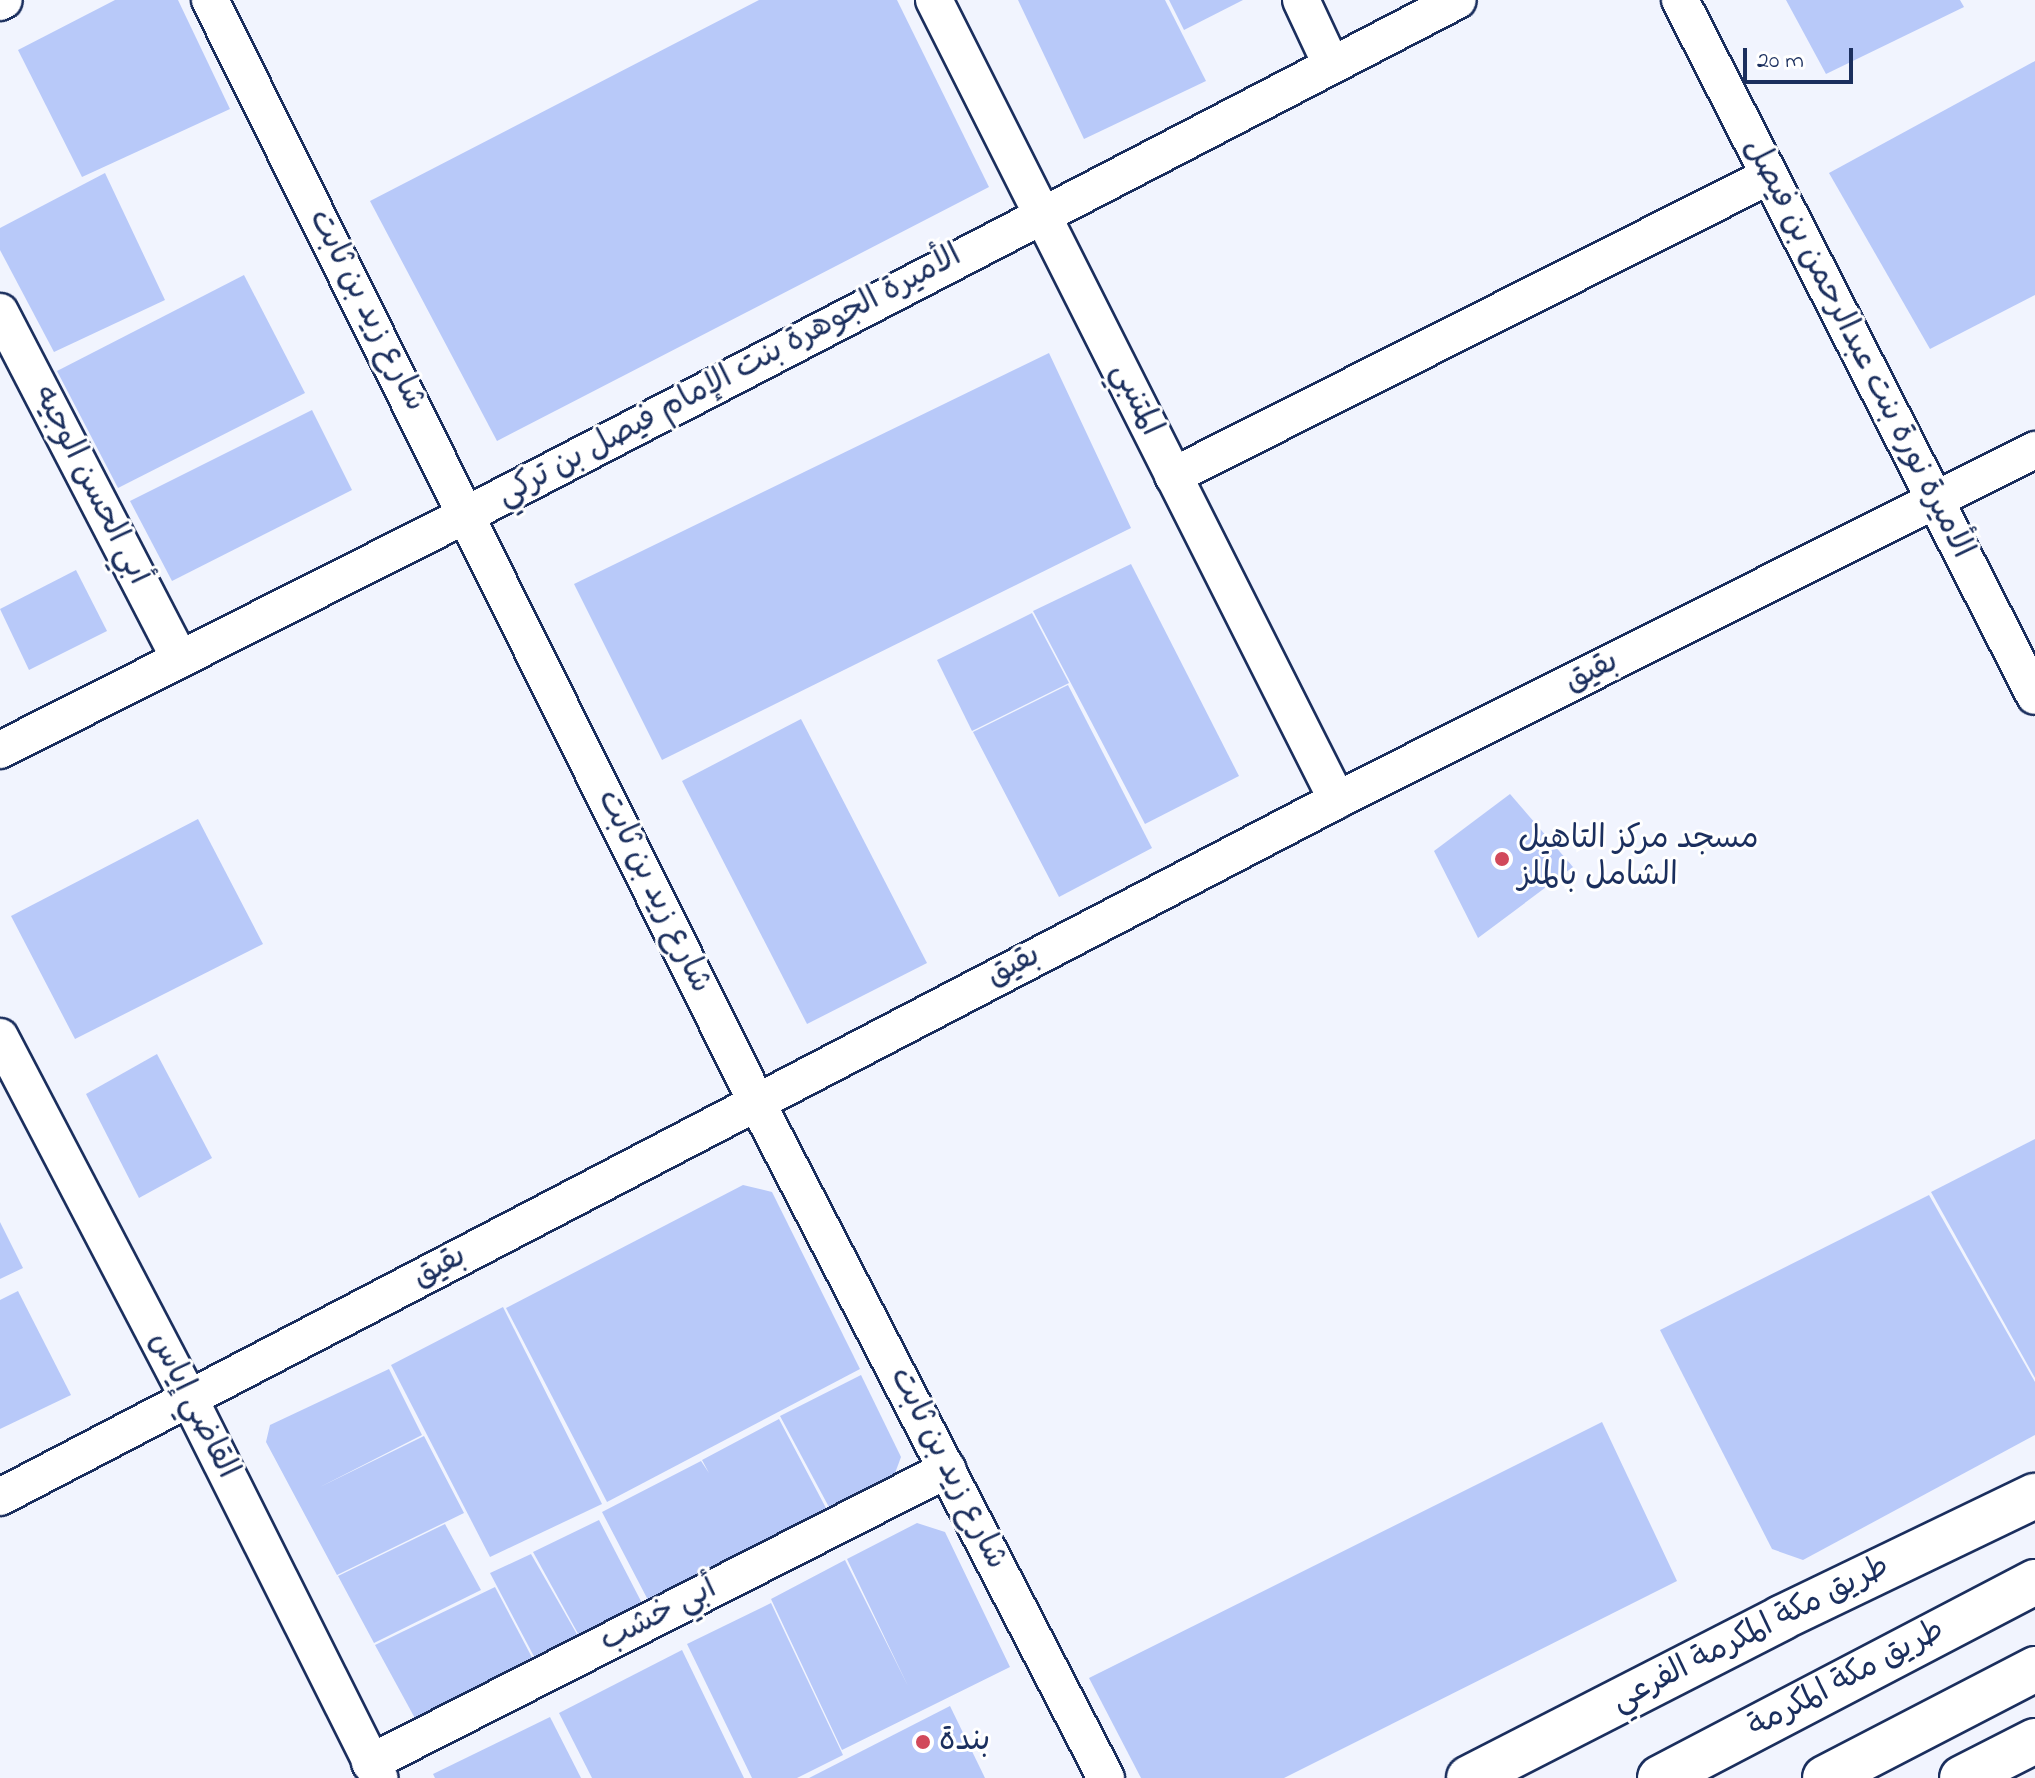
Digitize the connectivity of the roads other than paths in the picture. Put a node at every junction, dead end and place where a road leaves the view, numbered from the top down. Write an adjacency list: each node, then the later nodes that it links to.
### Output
1 (210, 0): 13 (street, شارع زيد بن ثابت)
2 (934, 0): 8 (street, المتنبي)
3 (1301, 0): 6 (street)
4 (1458, 0): 6 (street, الأميرة الجوهرة بنت الإمام فيصل بن تركي)
5 (1680, 0): 7 (street, الأميرة نورة بنت عبدالرحمن بن فيصل)
6 (1331, 64): 8 (street, الأميرة الجوهرة بنت الإمام فيصل بن تركي)
7 (1767, 177): 11 (street); 12 (street, الأميرة نورة بنت عبدالرحمن بن فيصل)
8 (1044, 213): 11 (street, المتنبي); 13 (street, الأميرة الجوهرة بنت الإمام فيصل بن تركي)
9 (0, 312): 14 (street, أبي الحسن الوجيه)
10 (2035, 450): 12 (street, بقيق)
11 (1173, 476): 17 (street, المتنبي)
12 (1936, 502): 15 (street, الأميرة نورة بنت عبدالرحمن بن فيصل); 17 (street, بقيق)
13 (468, 514): 14 (street, الأميرة الجوهرة بنت الإمام فيصل بن تركي); 19 (street, شارع زيد بن ثابت)
14 (180, 659): 16 (street, الأميرة الجوهرة بنت الإمام فيصل بن تركي)
15 (2035, 696)
16 (0, 750)
17 (1337, 800): 19 (street, بقيق)
18 (0, 1037): 20 (street, القاضي إياس)
19 (756, 1101): 20 (street, بقيق); 21 (street, شارع زيد بن ثابت)
20 (190, 1400): 23 (street, بقيق); 27 (street, القاضي إياس)
21 (948, 1469): 27 (street, أبي خشب); 28 (street, شارع زيد بن ثابت)
22 (2035, 1496): 29 (main road, طريق مكة المكرمة الفرعي)
23 (0, 1497)
24 (2035, 1582): 30 (main road, طريق مكة المكرمة)
25 (2035, 1669): 31 (main road)
26 (2035, 1741): 32 (main road)
27 (374, 1770)
28 (1106, 1778)
29 (1469, 1778)
30 (1660, 1778)
31 (1825, 1778)
32 (1962, 1778)

